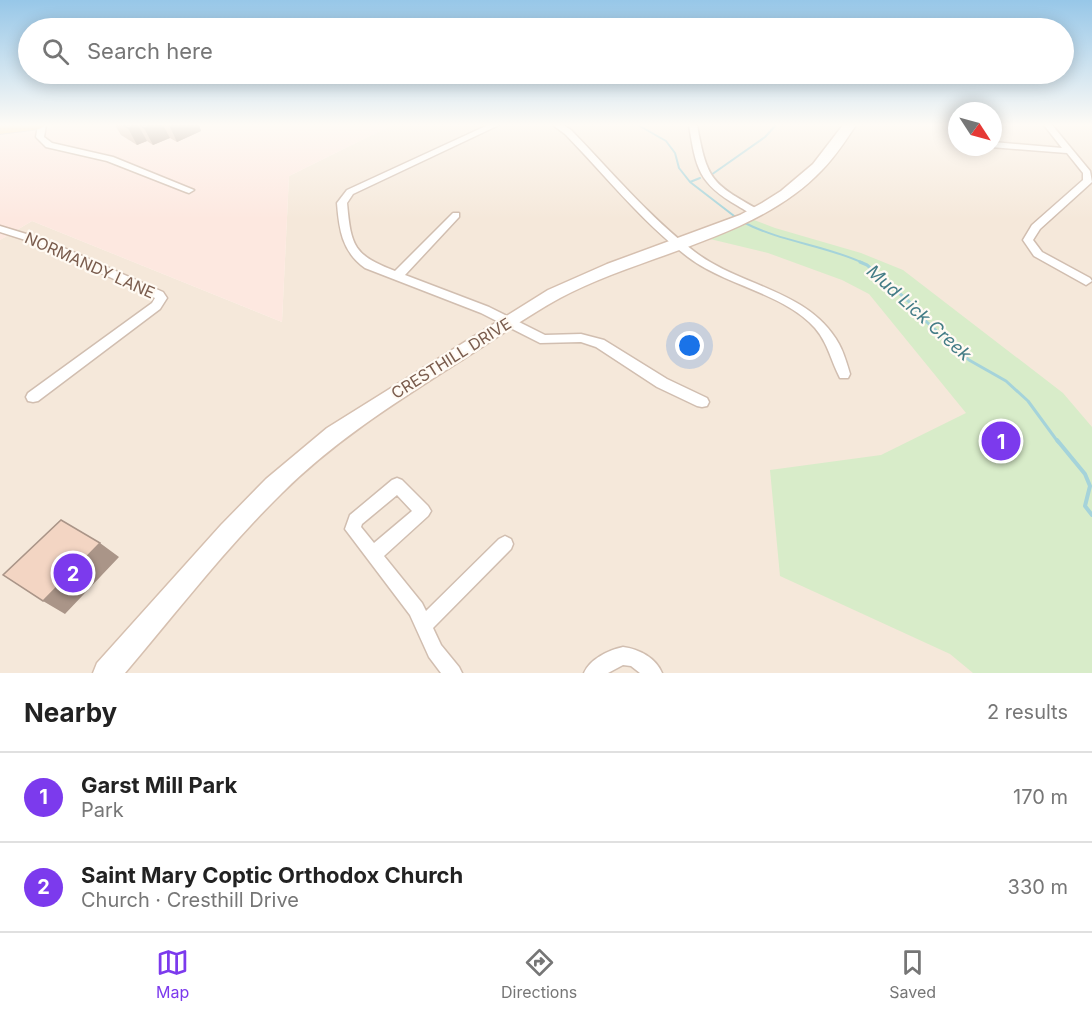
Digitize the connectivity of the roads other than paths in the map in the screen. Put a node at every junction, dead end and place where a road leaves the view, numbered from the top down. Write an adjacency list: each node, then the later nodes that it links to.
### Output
1 (99, 156): 7 (street)
2 (426, 156): 12 (street)
3 (592, 156): 11 (street)
4 (699, 156): 9 (street)
5 (826, 156): 9 (street, CRESTHILL DRIVE)
6 (1074, 156): 13 (street)
7 (189, 190)
8 (456, 214): 12 (street)
9 (745, 217): 11 (street, CRESTHILL DRIVE)
10 (0, 229): 16 (street, NORMANDY LANE)
11 (678, 243): 14 (street, CRESTHILL DRIVE); 15 (street)
12 (397, 276): 14 (street)
13 (1086, 281)
14 (509, 323): 17 (street); 21 (street, CRESTHILL DRIVE)
15 (844, 374)
16 (33, 397)
17 (702, 402)
18 (505, 544): 20 (street)
19 (373, 555): 19 (street); 20 (street)
20 (424, 625): 22 (street)
21 (107, 673)
22 (453, 673)
23 (593, 673): 24 (street)
24 (653, 673)

